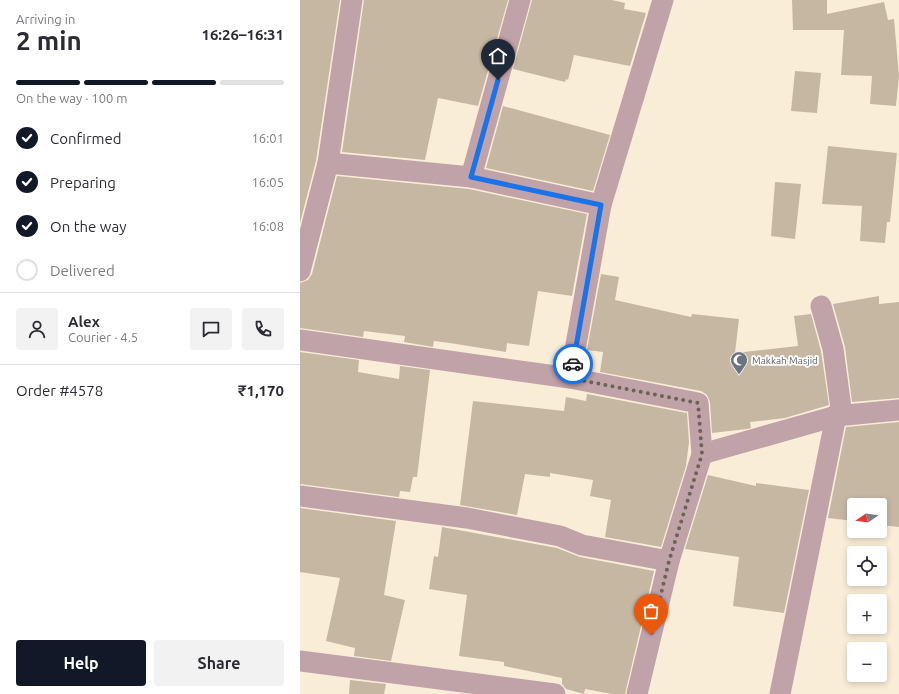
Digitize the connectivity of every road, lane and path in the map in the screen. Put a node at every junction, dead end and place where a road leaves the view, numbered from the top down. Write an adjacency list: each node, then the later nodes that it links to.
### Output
1 (352, 0): 4 (street)
2 (520, 0): 5 (street)
3 (663, 0): 6 (street)
4 (328, 163): 5 (street); 7 (street)
5 (471, 177): 6 (street)
6 (601, 205): 10 (street)
7 (300, 272)
8 (820, 306): 12 (street)
9 (300, 340): 10 (street)
10 (570, 378): 13 (street)
11 (899, 410): 12 (street)
12 (836, 416): 13 (street); 20 (street)
13 (702, 454): 15 (street)
14 (300, 496): 15 (street)
15 (669, 561): 19 (street)
16 (300, 661): 17 (street)
17 (530, 693): 18 (street)
18 (555, 694)
19 (637, 694)
20 (780, 694)

